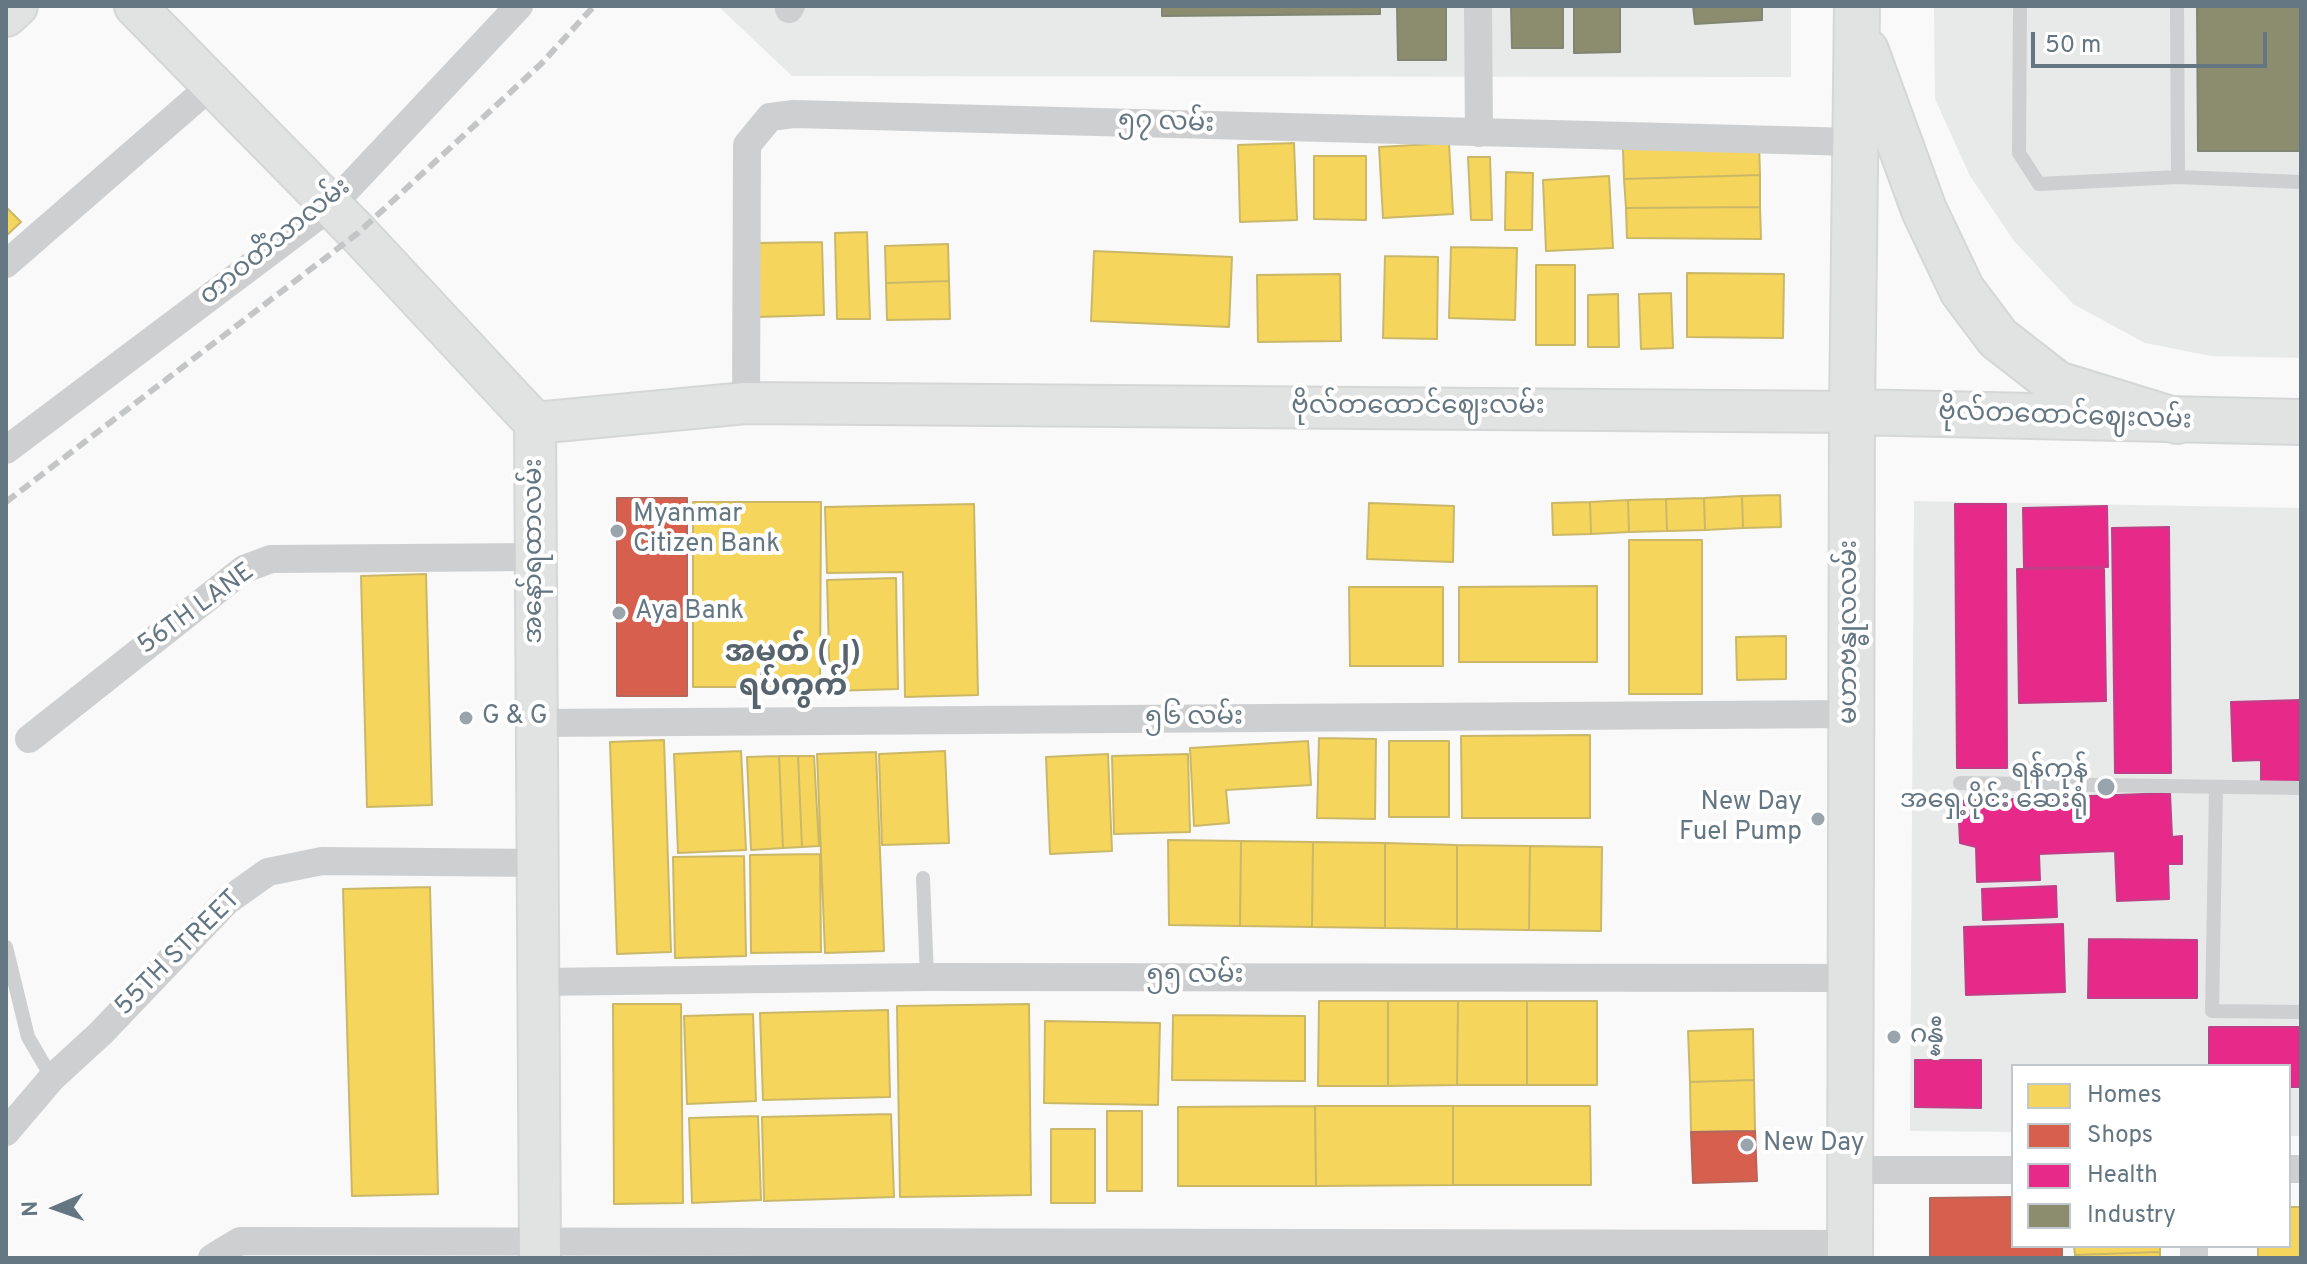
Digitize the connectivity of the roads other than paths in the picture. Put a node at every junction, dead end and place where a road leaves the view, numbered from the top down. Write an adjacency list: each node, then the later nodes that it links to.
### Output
1 (17, 6): 7 (main road)
2 (135, 6): 9 (main road, အနော်ရထာလမ်း)
3 (519, 6): 14 (street, တာဝတိံသာလမ်း)
4 (1478, 6): 10 (street)
5 (2020, 6): 12 (lane)
6 (2177, 6): 12 (lane)
7 (6, 16)
8 (1857, 16): 11 (main road, မဟာဗန္ဓုလလမ်း); 18 (main road)
9 (212, 85): 14 (main road, အနော်ရထာလမ်း); 15 (street)
10 (1479, 133): 11 (street, ၅၇ လမ်း); 16 (street, ၅၇ လမ်း)
11 (1855, 142): 17 (main road, မဟာဗန္ဓုလလမ်း)
12 (2178, 177): 13 (lane)
13 (2301, 182)
14 (331, 206): 20 (main road, အနော်ရထာလမ်း); 21 (street, တာဝတိံသာလမ်း)
15 (6, 264)
16 (746, 403): 17 (main road, ဗိုလ်တထောင်ဈေးလမ်း); 20 (main road, ဗိုလ်တထောင်ဈေးလမ်း)
17 (1852, 412): 18 (main road, ဗိုလ်တထောင်ဈေးလမ်း); 23 (main road, မဟာဗန္ဓုလလမ်း)
18 (2177, 421): 19 (main road, ဗိုလ်တထောင်ဈေးလမ်း)
19 (2301, 422)
20 (535, 423): 22 (main road, အနော်ရထာလမ်း)
21 (6, 450)
22 (536, 557): 24 (main road, အနော်ရထာလမ်း); 25 (street, 56TH LANE)
23 (1851, 714): 24 (street, ၅၆ လမ်း); 33 (main road, မဟာဗန္ဓုလလမ်း)
24 (537, 723): 29 (main road, အနော်ရထာလမ်း)
25 (29, 739)
26 (1960, 783): 27 (lane)
27 (2216, 787): 28 (lane); 35 (lane)
28 (2301, 788)
29 (538, 863): 34 (main road, အနော်ရထာလမ်း); 36 (street, 55TH STREET)
30 (923, 878): 32 (lane)
31 (6, 947): 36 (lane)
32 (927, 977): 33 (street, ၅၅ လမ်း); 34 (street, ၅၅ လမ်း)
33 (1851, 978): 38 (main road, မဟာဗန္ဓုလလမ်း)
34 (539, 982): 40 (main road, အနော်ရထာလမ်း)
35 (2301, 1012)
36 (52, 1078): 37 (street, 55TH STREET)
37 (6, 1132)
38 (1851, 1170): 39 (street); 41 (main road, မဟာဗန္ဓုလလမ်း)
39 (2011, 1170)
40 (540, 1250): 41 (street); 42 (street)
41 (1850, 1251)
42 (212, 1258)

